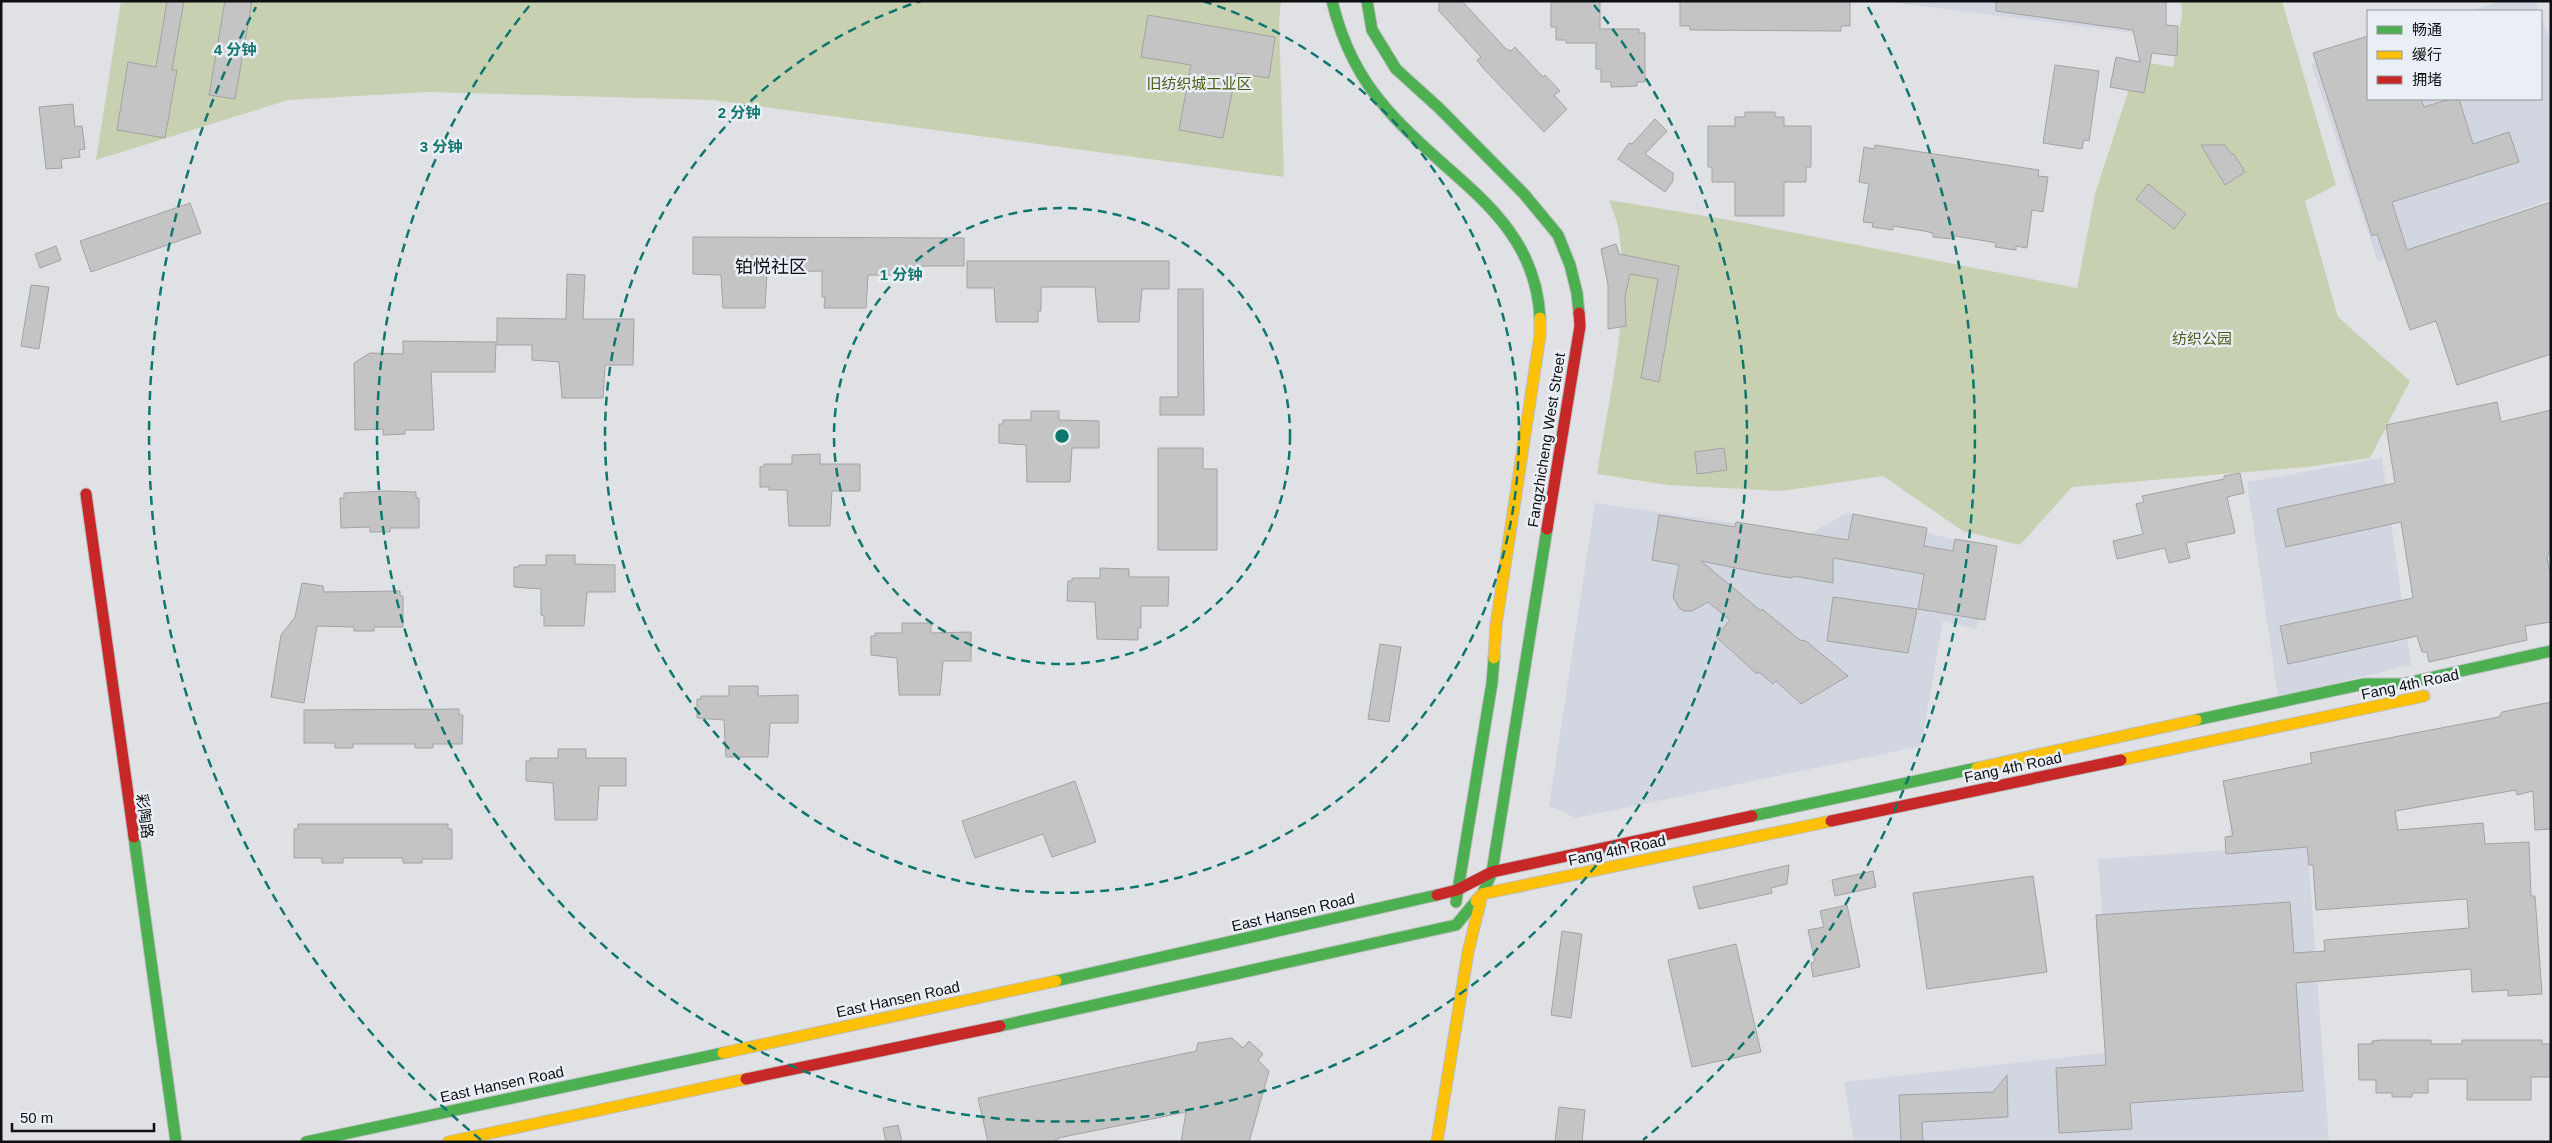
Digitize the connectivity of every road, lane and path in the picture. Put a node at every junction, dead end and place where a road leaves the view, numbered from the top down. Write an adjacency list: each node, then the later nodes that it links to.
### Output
1 (1332, 1): 7 (main road, Fangzhicheng West Street)
2 (1367, 1): 6 (main road, Fangzhicheng West Street)
3 (86, 494): 11 (main road, 彩陶路)
4 (2551, 651): 6 (main road, Fang 4th Road)
5 (2434, 694): 8 (main road, Fang 4th Road)
6 (1492, 872): 7 (main road, East Hansen Road); 8 (main road, Fangzhicheng West Street)
7 (1456, 890): 9 (main road, Fangzhicheng West Street); 12 (main road, East Hansen Road)
8 (1482, 894): 9 (main road); 10 (main road, Fangzhicheng West Street)
9 (1456, 925): 10 (main road, Fangzhicheng West Street); 13 (main road)
10 (1468, 952): 14 (main road, Fangzhicheng West Street)
11 (176, 1142)
12 (306, 1142)
13 (448, 1142)
14 (1437, 1142)

